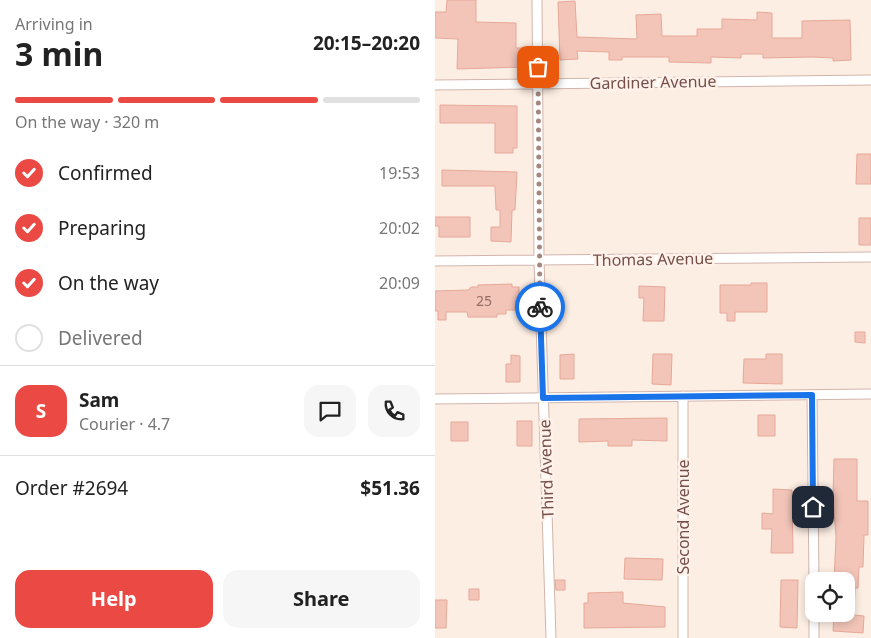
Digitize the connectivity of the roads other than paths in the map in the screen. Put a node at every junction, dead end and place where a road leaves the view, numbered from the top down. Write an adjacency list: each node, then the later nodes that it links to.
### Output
1 (537, 0): 3 (street, Third Avenue)
2 (871, 80): 3 (street, Gardiner Avenue)
3 (538, 84): 4 (street, Gardiner Avenue); 6 (street, Third Avenue)
4 (435, 85)
5 (871, 257): 6 (street, Thomas Avenue)
6 (539, 260): 7 (street, Thomas Avenue); 11 (street, Third Avenue)
7 (435, 261)
8 (871, 394): 9 (street)
9 (812, 395): 10 (street); 13 (street)
10 (683, 396): 11 (street); 16 (street, Second Avenue)
11 (543, 398): 12 (street); 15 (street, Third Avenue)
12 (435, 399)
13 (814, 572)
14 (814, 622): 17 (street)
15 (551, 638)
16 (683, 638)
17 (815, 638)

